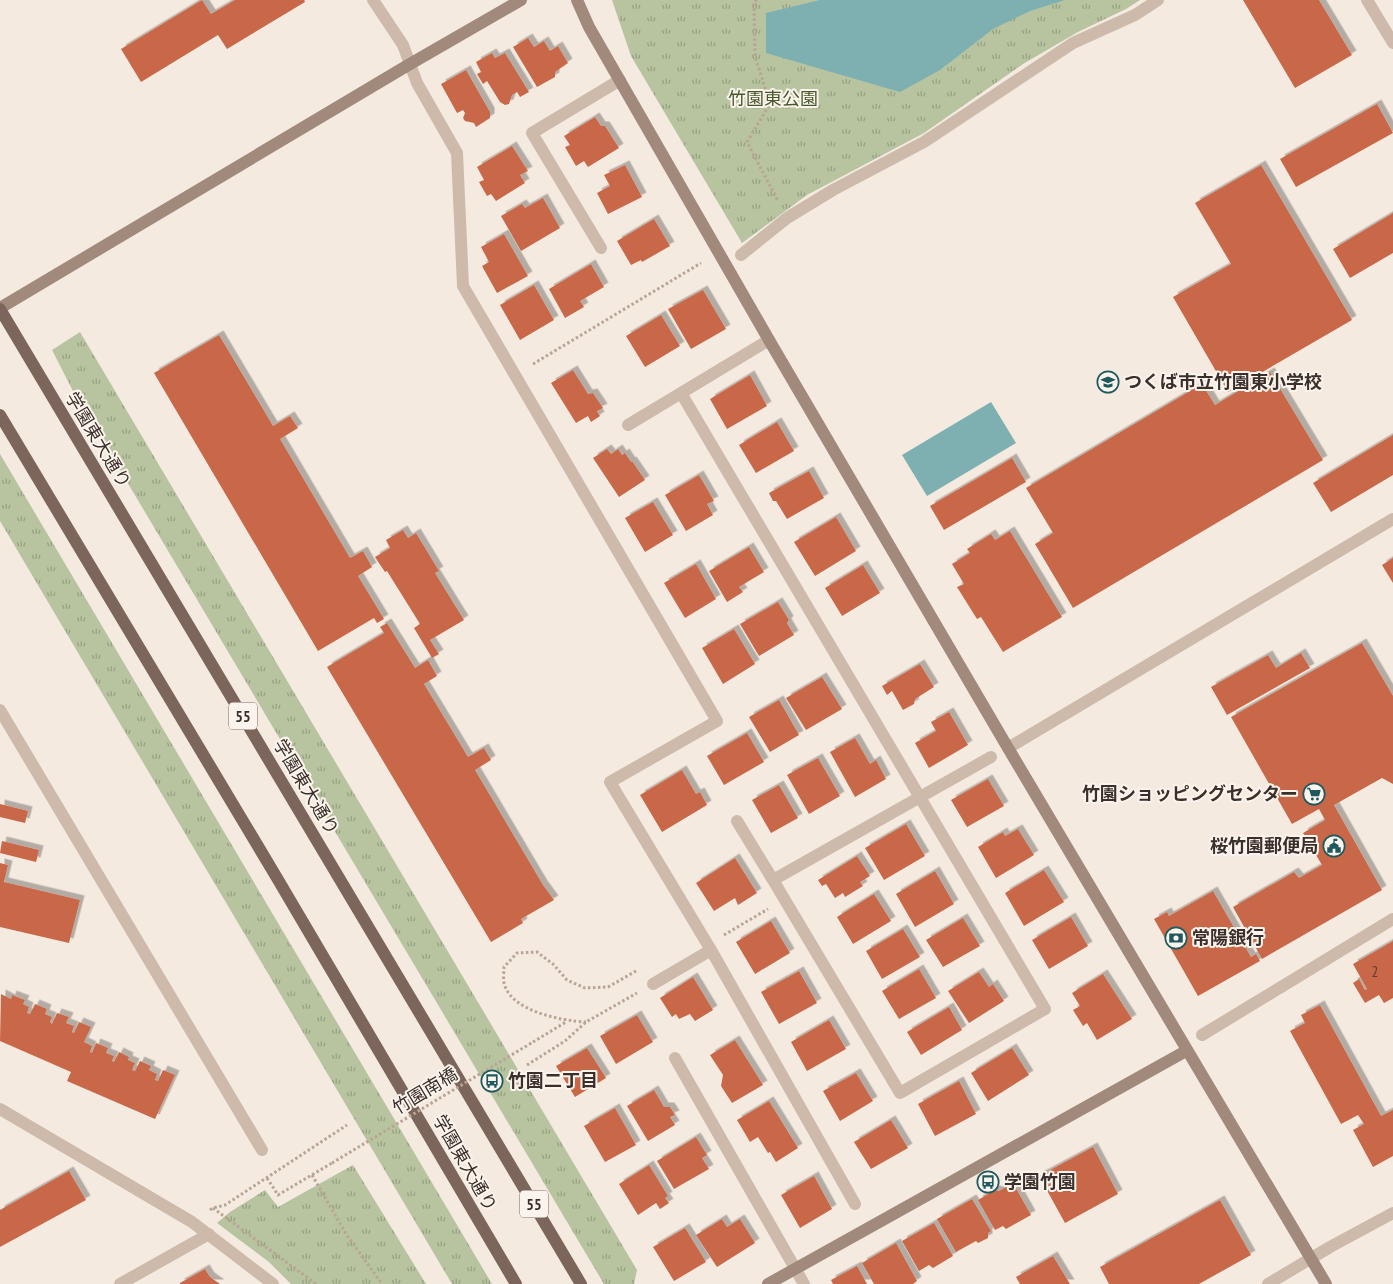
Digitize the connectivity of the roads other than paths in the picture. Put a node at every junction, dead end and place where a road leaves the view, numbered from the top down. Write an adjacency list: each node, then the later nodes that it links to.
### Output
1 (373, 0): 7 (street)
2 (521, 0): 7 (street)
3 (577, 0): 8 (street)
4 (1158, 0): 10 (street)
5 (1367, 0): 6 (street)
6 (1393, 43)
7 (410, 64): 11 (street); 24 (street)
8 (620, 80): 9 (street); 12 (street)
9 (601, 248)
10 (741, 255)
11 (0, 308): 39 (main road, 学園東大通り / 55)
12 (769, 340): 13 (street); 18 (street)
13 (681, 393): 15 (street); 20 (street)
14 (0, 415): 38 (main road, 学園東大通り)
15 (628, 425)
16 (1393, 520): 18 (street)
17 (0, 710): 30 (street)
18 (1008, 748): 27 (street)
19 (991, 757): 20 (street)
20 (920, 797): 22 (street); 22 (street)
21 (737, 821): 22 (street)
22 (773, 880)
23 (1393, 919): 26 (street)
24 (711, 950): 25 (street); 31 (street)
25 (653, 984)
26 (1202, 1035)
27 (1186, 1051): 34 (street); 35 (street)
28 (675, 1058): 35 (street)
29 (0, 1109): 33 (street)
30 (262, 1150)
31 (856, 1204)
32 (1393, 1213): 34 (street)
33 (209, 1234): 36 (street); 37 (street)
34 (1311, 1258): 42 (street); 43 (street)
35 (795, 1269): 40 (street); 41 (street)
36 (120, 1284)
37 (273, 1284)
38 (516, 1284)
39 (582, 1284)
40 (768, 1284)
41 (804, 1284)
42 (1268, 1284)
43 (1326, 1284)

